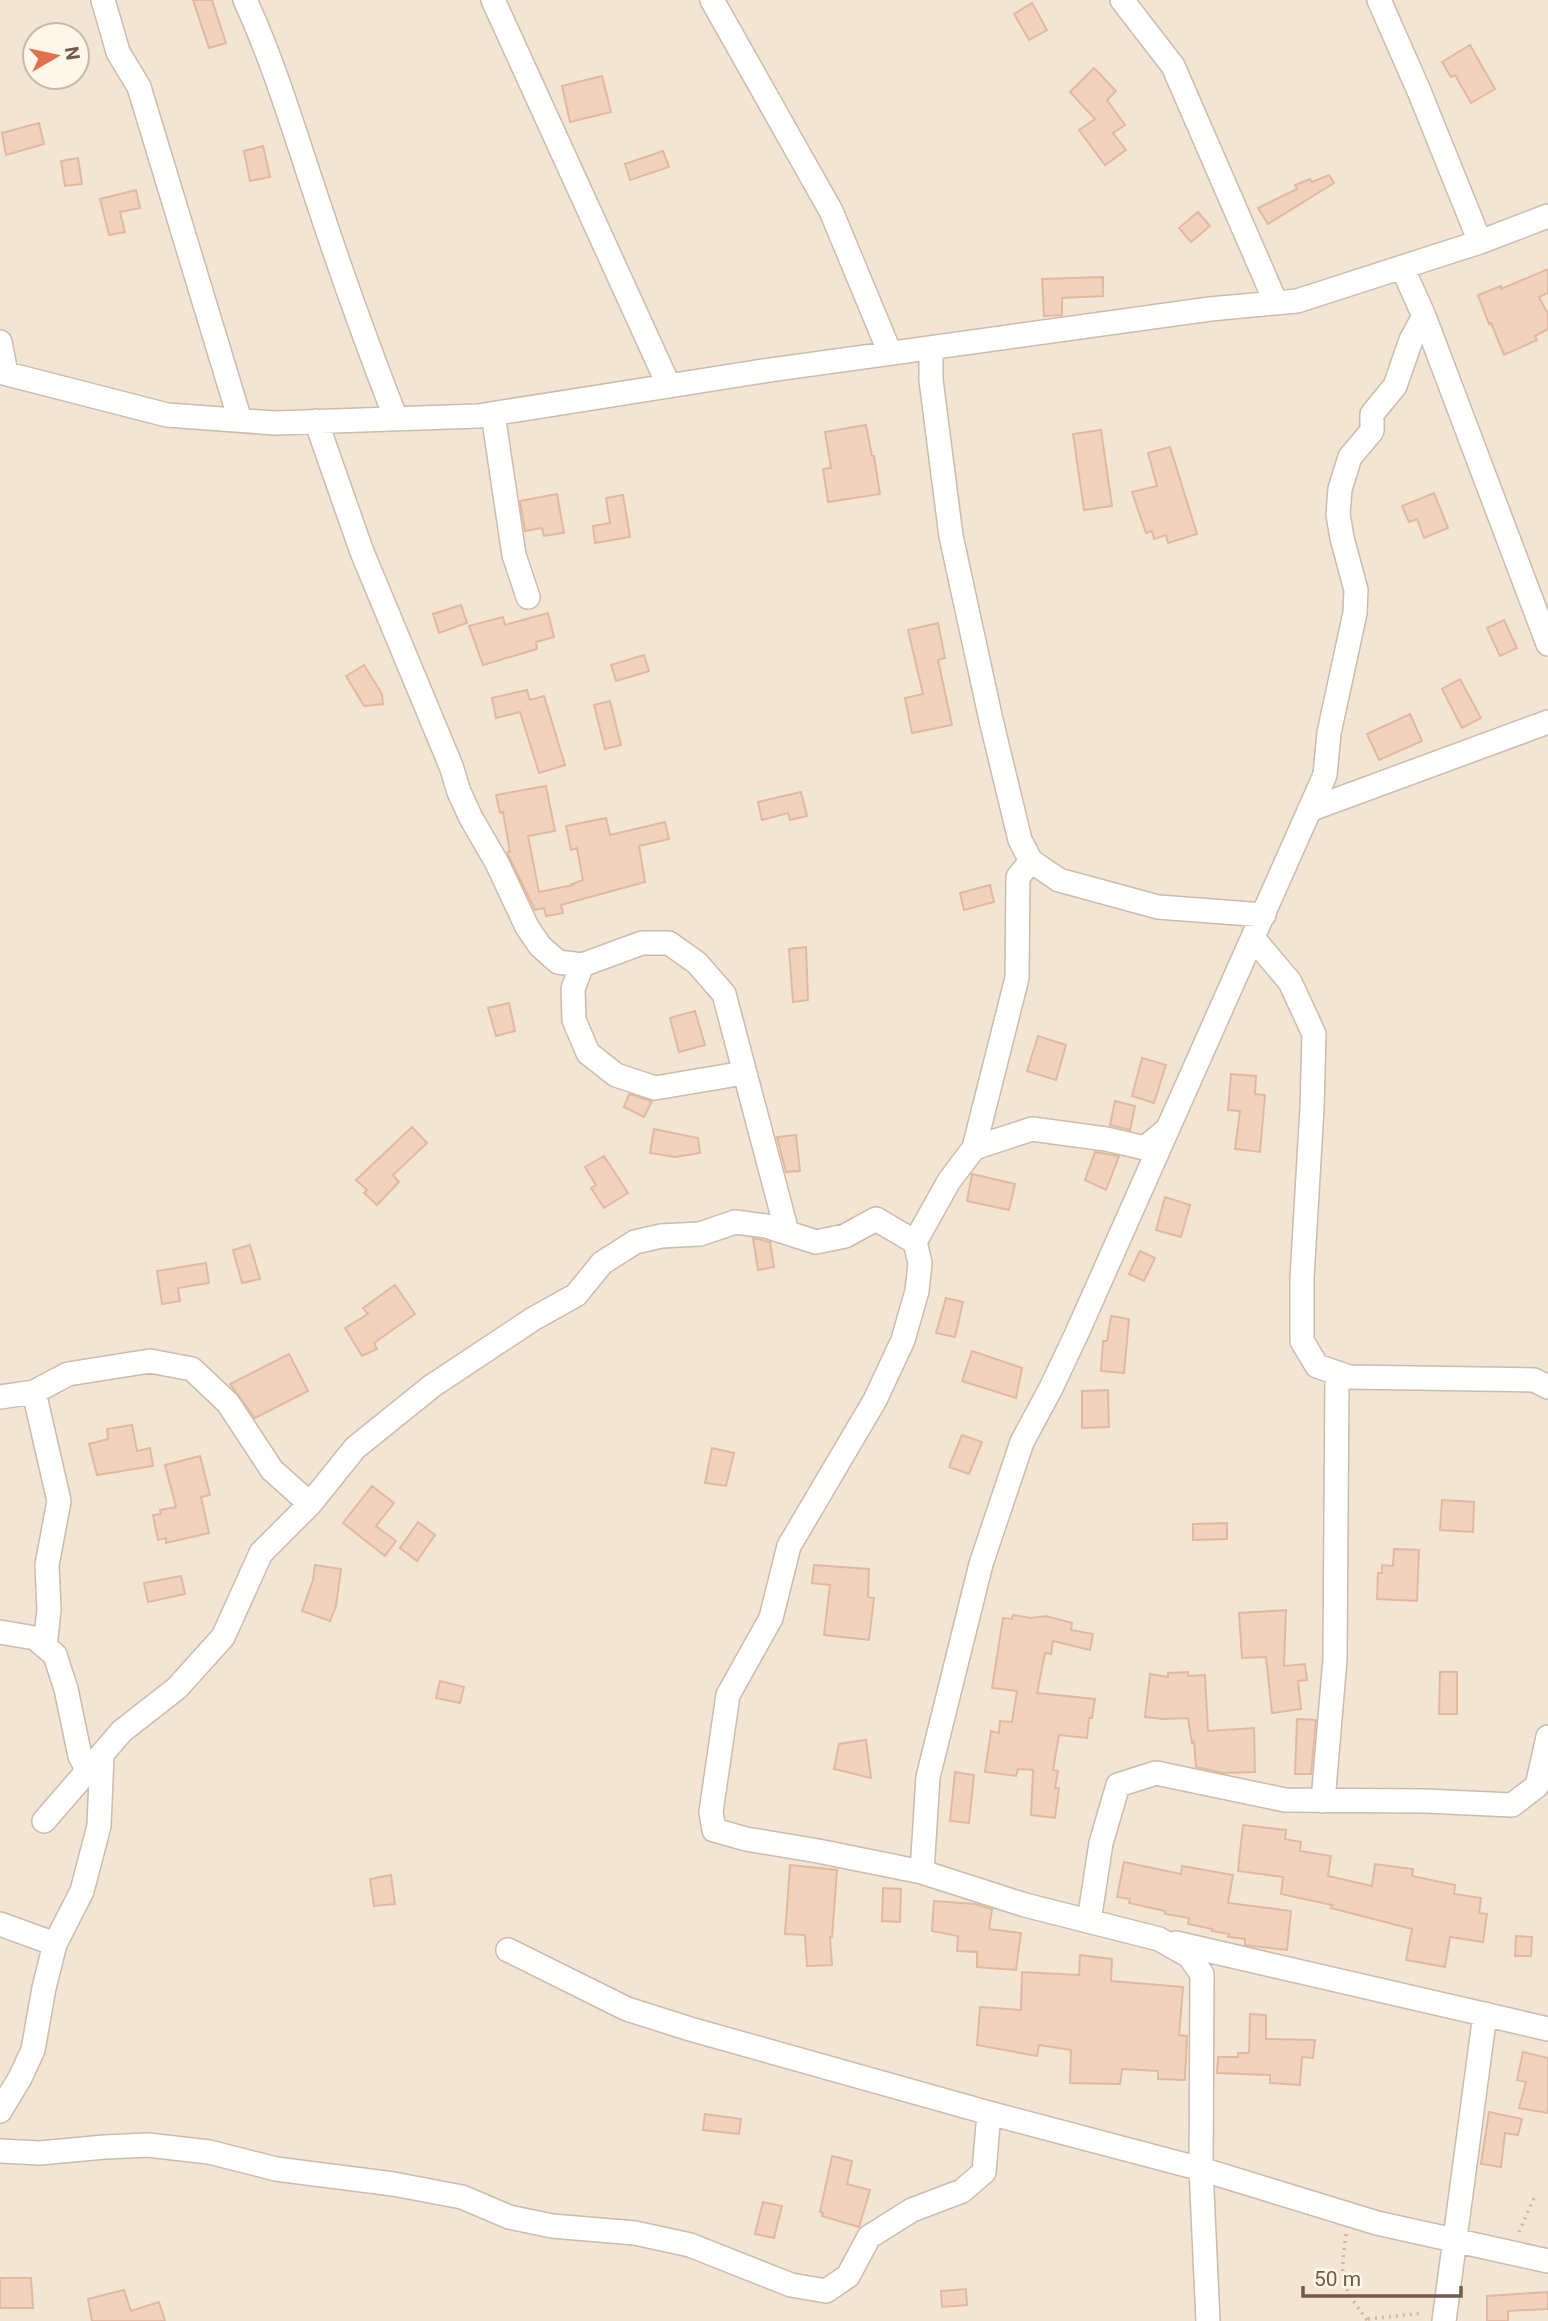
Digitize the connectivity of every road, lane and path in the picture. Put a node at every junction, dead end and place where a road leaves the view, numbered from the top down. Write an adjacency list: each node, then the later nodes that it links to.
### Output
1 (103, 0): 19 (street)
2 (245, 0): 18 (street)
3 (493, 0): 16 (street)
4 (712, 0): 14 (street)
5 (1122, 0): 10 (street)
6 (1380, 0): 8 (street)
7 (1548, 216): 8 (street)
8 (1479, 242): 9 (street)
9 (1402, 267): 10 (street); 11 (street)
10 (1276, 303): 13 (street)
11 (1424, 316): 22 (street); 24 (street)
12 (0, 342): 15 (street)
13 (931, 348): 14 (street); 25 (street)
14 (890, 354): 16 (street)
15 (3, 372): 19 (street)
16 (669, 386): 17 (street)
17 (493, 414): 18 (street); 21 (street)
18 (396, 419): 20 (street)
19 (240, 420): 20 (street)
20 (316, 421): 28 (street)
21 (528, 597)
22 (1548, 644)
23 (1548, 722): 24 (street)
24 (1308, 810): 26 (street)
25 (1031, 861): 26 (street); 31 (street)
26 (1264, 915): 27 (street)
27 (1253, 938): 30 (street); 34 (street)
28 (582, 965): 29 (street); 29 (street)
29 (744, 1073): 32 (street)
30 (1166, 1130): 31 (street); 45 (street)
31 (974, 1148): 33 (street)
32 (786, 1232): 33 (street); 38 (street)
33 (915, 1242): 45 (street)
34 (1338, 1373): 35 (street); 43 (street)
35 (1548, 1387)
36 (34, 1392): 37 (street); 38 (street); 40 (street)
37 (0, 1396)
38 (310, 1504): 42 (street)
39 (0, 1632): 40 (street)
40 (45, 1646): 42 (street)
41 (1548, 1737): 43 (street)
42 (95, 1763): 44 (street); 49 (street)
43 (1323, 1801): 46 (street)
44 (44, 1821)
45 (922, 1872): 46 (street)
46 (1089, 1921): 48 (street)
47 (0, 1924): 49 (street)
48 (1159, 1940): 51 (street); 56 (street)
49 (55, 1944): 53 (street)
50 (508, 1950): 54 (street)
51 (1485, 2014): 52 (street); 59 (street)
52 (1548, 2029)
53 (0, 2111)
54 (989, 2113): 55 (street); 56 (street)
55 (0, 2151)
56 (1201, 2169): 58 (street); 64 (street)
57 (1534, 2197): 60 (path)
58 (1348, 2214): 59 (street); 63 (path)
59 (1455, 2242): 60 (street); 62 (street)
60 (1510, 2253): 61 (street)
61 (1548, 2261)
62 (1445, 2316): 63 (path)
63 (1368, 2320)
64 (1208, 2321)

